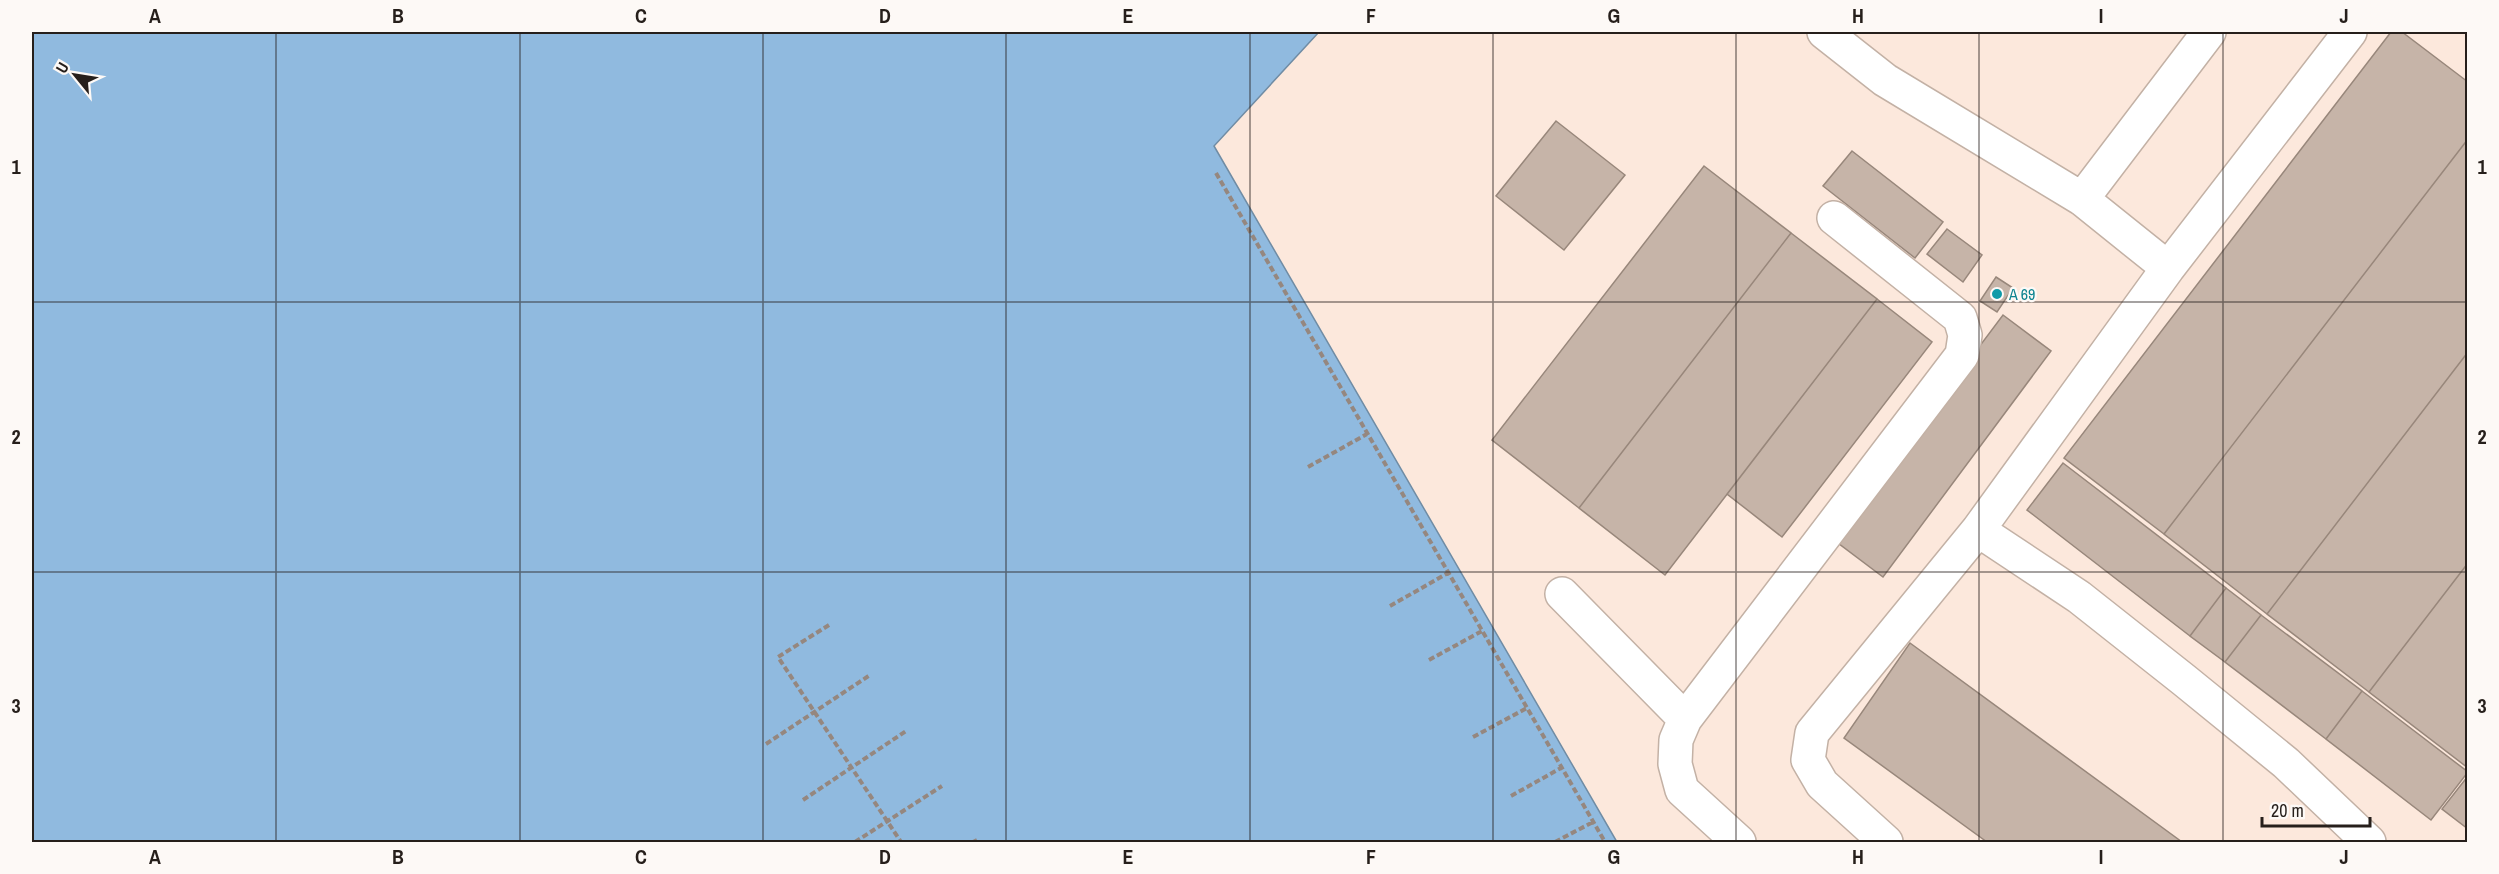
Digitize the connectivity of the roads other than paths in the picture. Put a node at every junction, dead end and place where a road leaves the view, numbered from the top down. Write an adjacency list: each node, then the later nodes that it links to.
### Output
1 (1824, 32): 4 (lane)
2 (2209, 32): 4 (lane)
3 (2350, 32): 6 (lane)
4 (2082, 199): 6 (lane)
5 (1834, 218): 9 (lane)
6 (2168, 268): 7 (lane)
7 (1978, 531): 11 (lane); 12 (lane)
8 (1562, 594): 9 (lane)
9 (1685, 719): 10 (lane)
10 (1738, 843)
11 (1886, 843)
12 (2369, 843)

